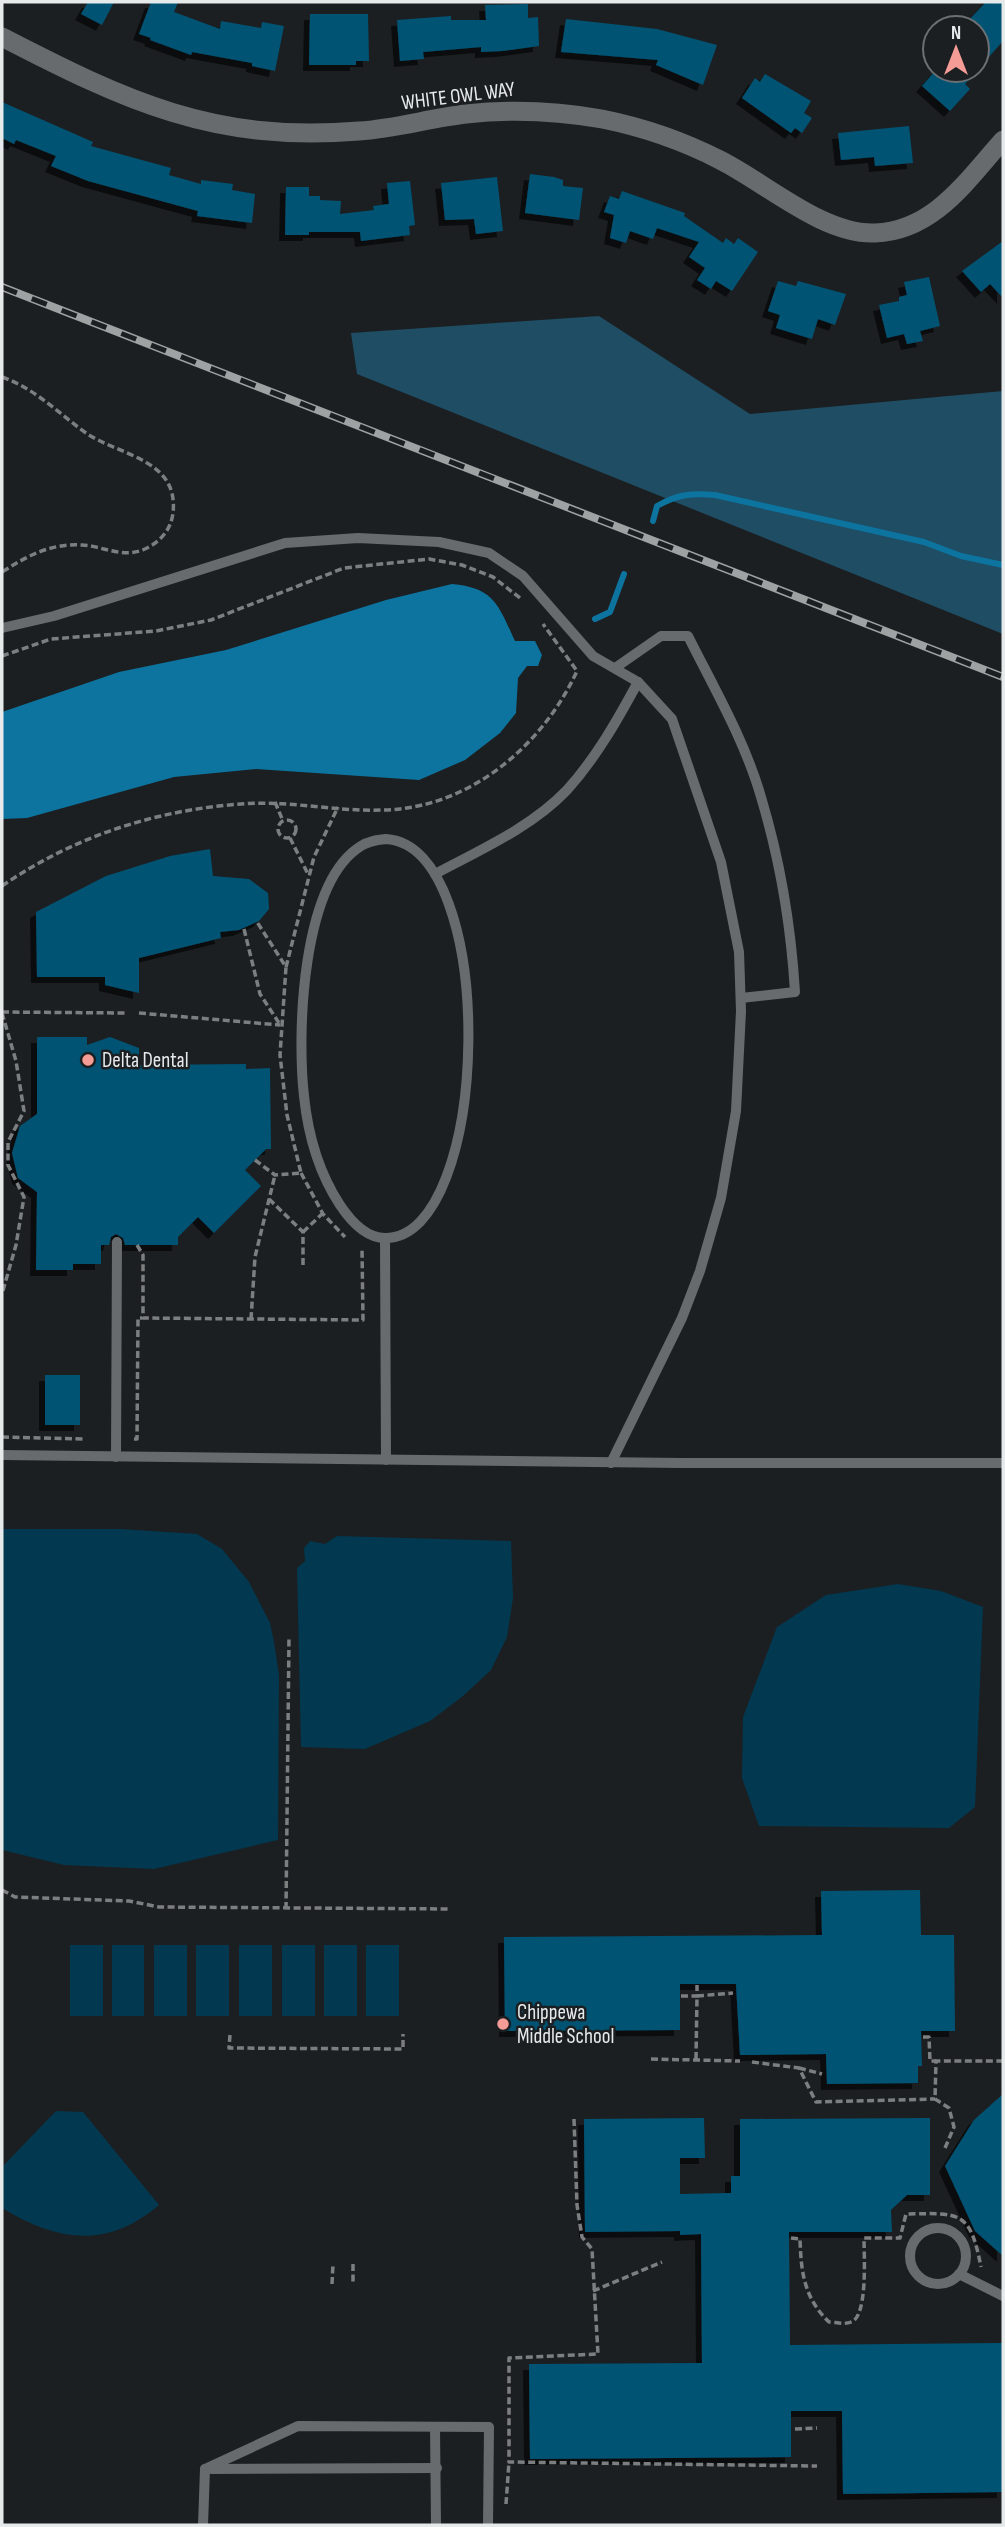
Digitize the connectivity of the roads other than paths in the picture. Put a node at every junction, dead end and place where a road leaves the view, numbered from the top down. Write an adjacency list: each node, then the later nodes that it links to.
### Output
1 (2, 37): 2 (street, WHITE OWL WAY)
2 (1003, 141)
3 (2, 628): 4 (lane)
4 (615, 668): 5 (lane); 7 (lane)
5 (638, 682): 6 (lane); 7 (lane)
6 (435, 874): 8 (lane); 8 (lane)
7 (741, 998): 13 (lane)
8 (385, 1238): 12 (lane)
9 (117, 1242): 11 (lane)
10 (2, 1455): 11 (lane)
11 (116, 1457): 12 (lane)
12 (386, 1460): 13 (lane)
13 (611, 1463): 14 (lane)
14 (1003, 1463)
15 (959, 2274): 15 (lane); 16 (lane)
16 (1003, 2296)
17 (435, 2427): 18 (lane); 19 (lane); 22 (lane)
18 (437, 2468): 19 (lane); 21 (lane)
19 (205, 2469): 20 (lane)
20 (203, 2525)
21 (436, 2525)
22 (488, 2525)

